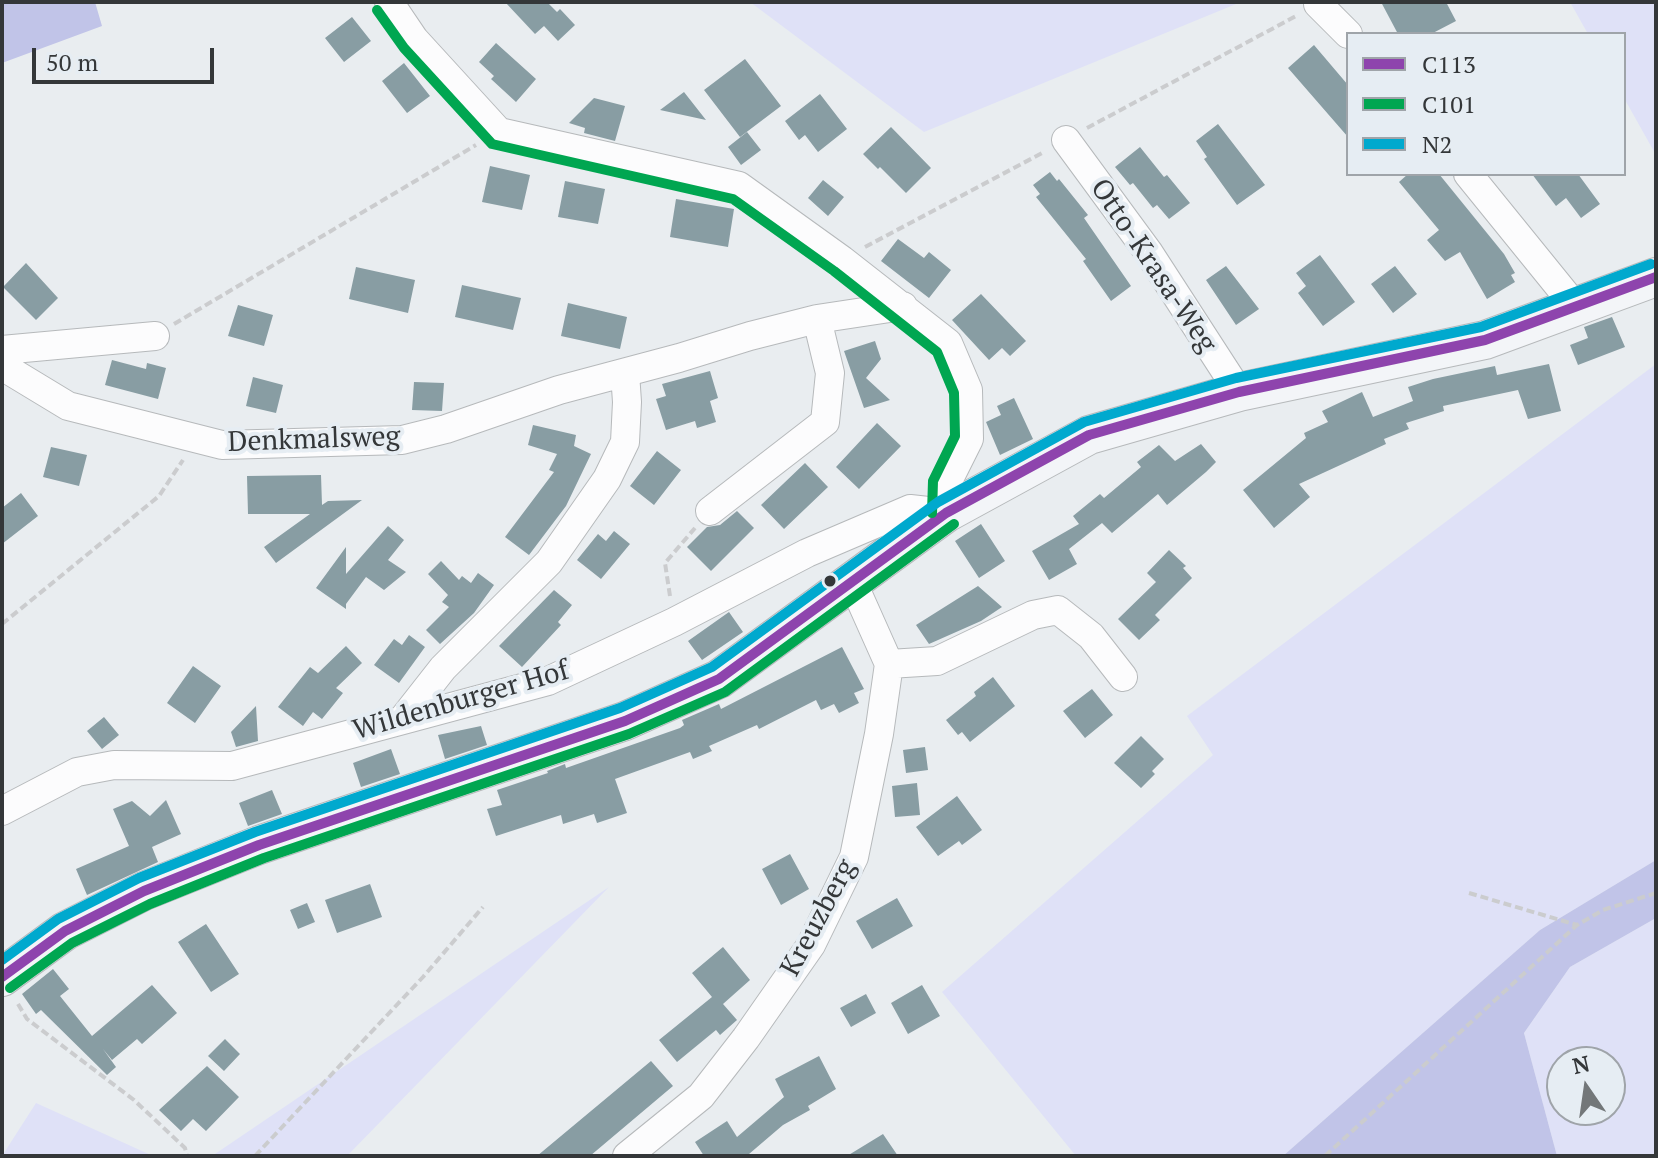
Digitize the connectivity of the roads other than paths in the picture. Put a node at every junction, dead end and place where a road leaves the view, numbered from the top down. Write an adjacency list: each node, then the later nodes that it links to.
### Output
1 (389, 2): 7 (street)
2 (1318, 4): 3 (street)
3 (1346, 32)
4 (1066, 140): 14 (street, Otto-Krasa-Weg)
5 (1470, 176): 8 (street)
6 (1656, 277): 8 (main road)
7 (903, 306): 9 (street, Denkmalsweg); 16 (street)
8 (1575, 306): 14 (main road)
9 (817, 319): 13 (street, Denkmalsweg); 15 (street)
10 (155, 336): 11 (street)
11 (2, 350)
12 (2, 366): 13 (street, Denkmalsweg)
13 (625, 373): 20 (street)
14 (1239, 392): 16 (main road)
15 (710, 511)
16 (946, 513): 17 (main road); 20 (street, Wildenburger Hof)
17 (852, 581): 18 (street); 22 (main road)
18 (889, 664): 19 (street); 23 (street, Kreuzberg)
19 (1123, 677)
20 (403, 719): 21 (street, Wildenburger Hof)
21 (2, 811)
22 (2, 976)
23 (627, 1156)

